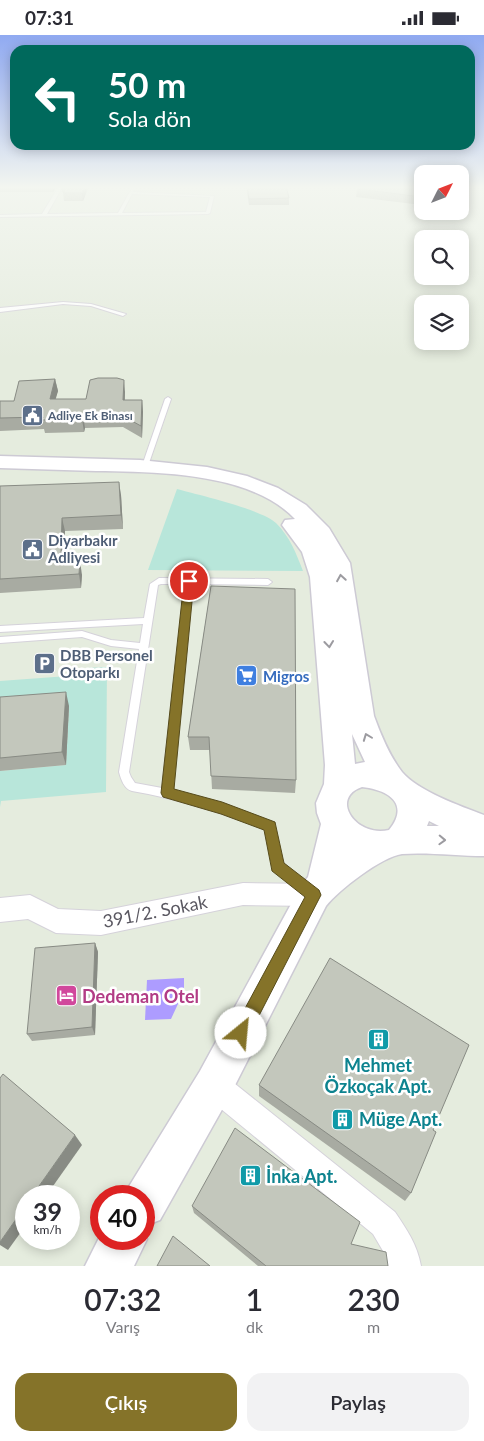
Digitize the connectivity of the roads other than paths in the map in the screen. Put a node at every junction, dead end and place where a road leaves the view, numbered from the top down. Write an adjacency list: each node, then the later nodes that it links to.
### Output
1 (0, 309): 2 (lane)
2 (123, 314)
3 (168, 399): 5 (lane)
4 (0, 462): 5 (street)
5 (145, 466): 14 (street, one-way to 5)
6 (0, 471): 13 (street, one-way to 13)
7 (189, 581): 8 (lane); 9 (lane); 15 (lane)
8 (268, 582)
9 (148, 621): 10 (lane); 12 (lane)
10 (0, 629)
11 (0, 640): 12 (lane)
12 (144, 646): 15 (lane)
13 (339, 786): 14 (street); 16 (street)
14 (399, 788): 17 (street); 19 (street)
15 (167, 793): 20 (lane)
16 (337, 824): 19 (street); 20 (street)
17 (484, 829)
18 (484, 842): 19 (street, one-way to 18)
19 (389, 843): 20 (street)
20 (318, 890): 21 (street, 391/2. Sokak); 22 (street)
21 (0, 910)
22 (214, 1085): 23 (street); 26 (street)
23 (155, 1186)
24 (117, 1250): 25 (street)
25 (108, 1266)
26 (404, 1266)

